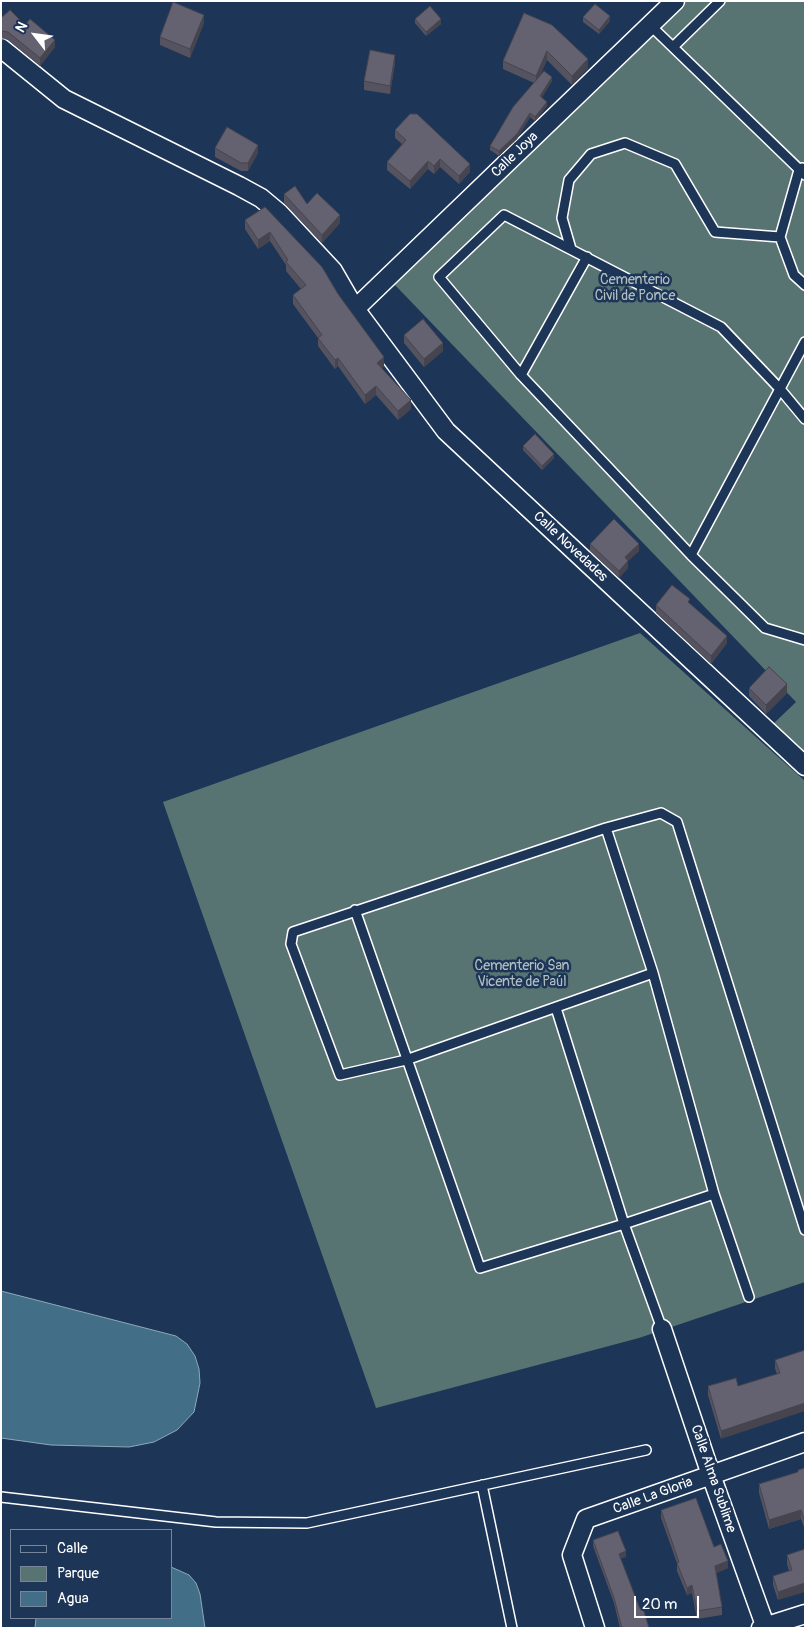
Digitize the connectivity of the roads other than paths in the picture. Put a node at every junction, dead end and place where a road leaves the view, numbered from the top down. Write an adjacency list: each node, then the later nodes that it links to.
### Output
1 (675, 1): 3 (street, Calle Joya)
2 (720, 1): 4 (lane)
3 (650, 25): 4 (lane); 11 (street, Calle Joya)
4 (673, 47): 6 (lane)
5 (1, 48): 11 (street, Calle Novedades)
6 (803, 170): 7 (lane)
7 (780, 236): 8 (lane); 10 (lane)
8 (571, 249): 9 (lane); 13 (lane)
9 (587, 257): 13 (lane); 14 (lane)
10 (805, 285)
11 (355, 309): 18 (street, Calle Novedades)
12 (805, 342): 14 (lane)
13 (521, 375): 16 (lane)
14 (780, 389): 15 (lane); 16 (lane)
15 (805, 420)
16 (691, 555): 17 (lane)
17 (805, 640)
18 (805, 766)
19 (606, 828): 20 (lane); 21 (lane); 26 (lane)
20 (355, 910): 23 (lane); 23 (lane)
21 (653, 973): 22 (lane); 24 (lane)
22 (556, 1008): 23 (lane); 25 (lane)
23 (406, 1060): 25 (lane)
24 (714, 1194): 25 (lane); 27 (lane)
25 (624, 1224): 28 (lane)
26 (805, 1230)
27 (749, 1297)
28 (662, 1329): 31 (street, Calle Alma Sublime)
29 (805, 1442): 31 (street, Calle La Gloria)
30 (646, 1450): 32 (lane)
31 (711, 1475): 35 (street, Calle Alma Sublime); 37 (street, Calle La Gloria)
32 (482, 1485): 33 (lane); 36 (lane)
33 (1, 1497)
34 (805, 1614): 35 (street)
35 (764, 1627)
36 (512, 1628)
37 (595, 1628)

